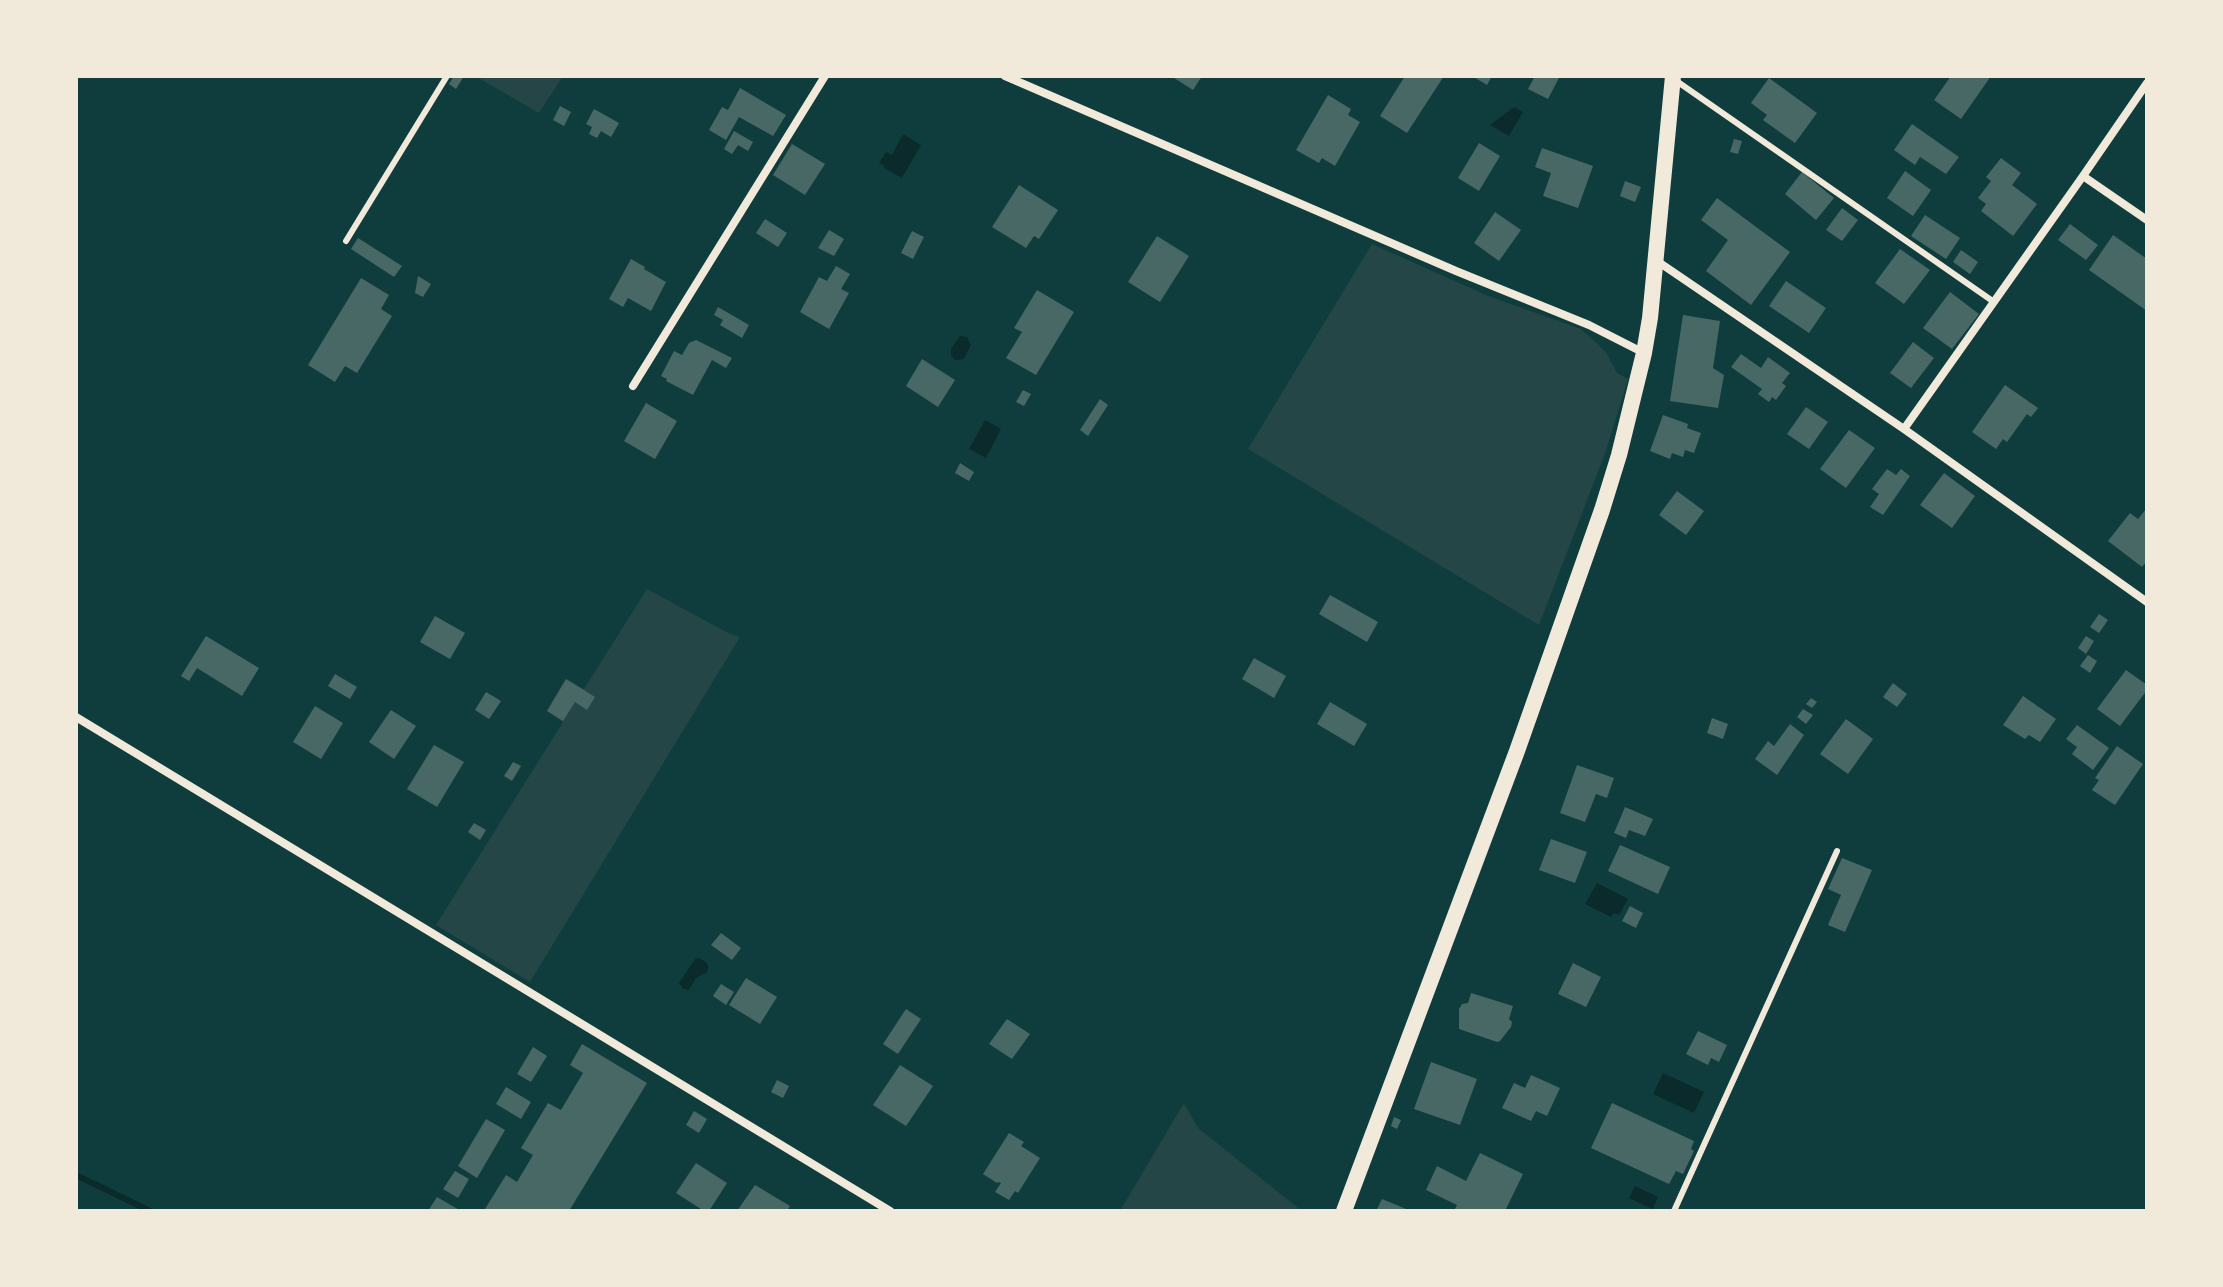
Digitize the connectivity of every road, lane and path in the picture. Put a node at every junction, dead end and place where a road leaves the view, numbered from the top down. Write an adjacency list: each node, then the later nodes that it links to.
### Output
1 (447, 76): 8 (lane)
2 (825, 76): 12 (street)
3 (1006, 76): 11 (street)
4 (1673, 77): 9 (main road); 10 (lane)
5 (2147, 83): 6 (street)
6 (2083, 176): 7 (street); 10 (street)
7 (2147, 220)
8 (346, 241)
9 (1656, 261): 11 (main road); 13 (street)
10 (1994, 302): 13 (street)
11 (1644, 353): 18 (main road)
12 (633, 386)
13 (1904, 429): 14 (street)
14 (2147, 602)
15 (76, 717): 17 (street)
16 (1837, 851): 19 (lane)
17 (890, 1211)
18 (1344, 1211)
19 (1674, 1211)

